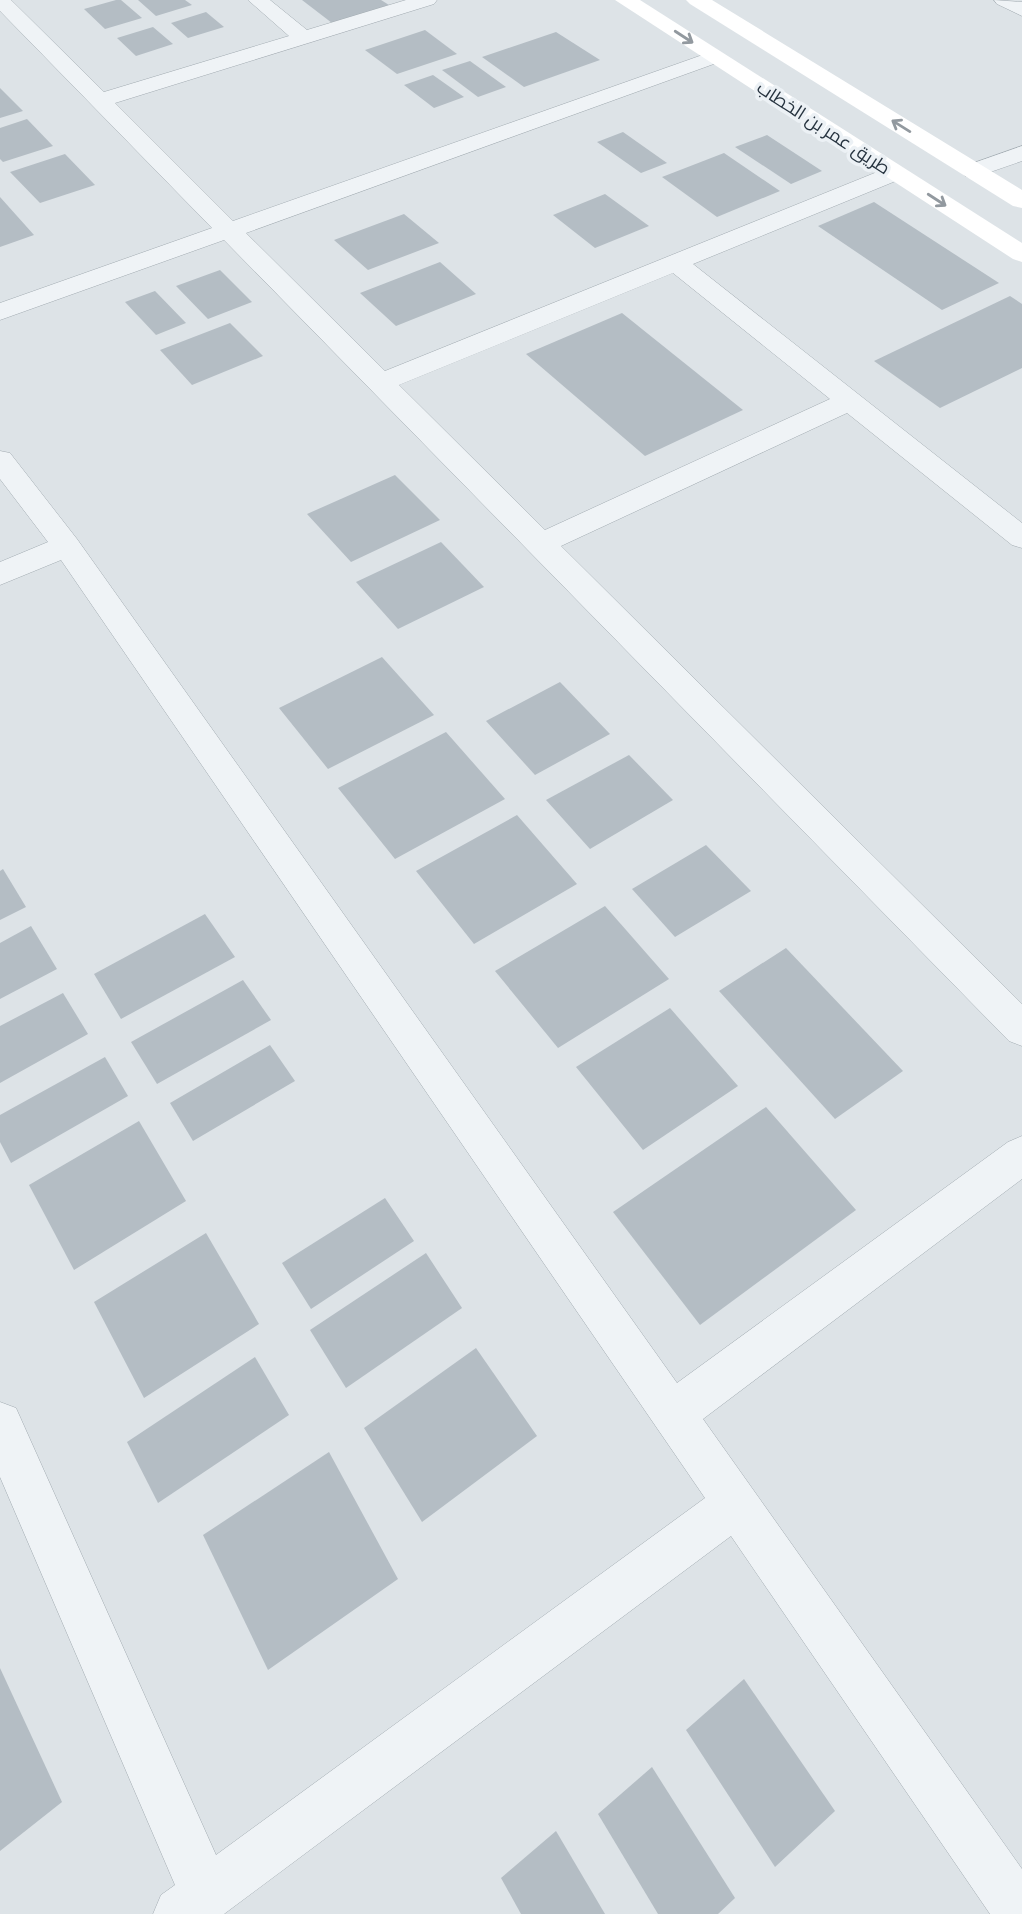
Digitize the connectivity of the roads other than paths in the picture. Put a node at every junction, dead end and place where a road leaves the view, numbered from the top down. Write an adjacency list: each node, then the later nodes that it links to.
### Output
1 (0, 0): 8 (street)
2 (258, 0): 6 (street)
3 (427, 0): 6 (street)
4 (626, 0): 7 (main road, طريق عمر بن الخطاب, one-way to 7)
5 (697, 0): 10 (main road, طريق عمر بن الخطاب, one-way to 5)
6 (304, 38): 8 (street)
7 (715, 57): 11 (main road, طريق عمر بن الخطاب); 13 (street)
8 (100, 100): 13 (street)
9 (1022, 153): 10 (street)
10 (973, 171): 12 (main road, طريق عمر بن الخطاب)
11 (895, 173): 14 (main road, طريق عمر بن الخطاب, one-way to 14); 15 (street)
12 (1022, 201)
13 (229, 230): 16 (street); 17 (street)
14 (1022, 254)
15 (677, 264): 17 (street); 18 (street)
16 (0, 312)
17 (381, 383): 21 (street)
18 (849, 401): 20 (street); 21 (street)
19 (0, 460): 22 (street)
20 (1022, 538)
21 (540, 544): 24 (street)
22 (66, 546): 23 (street); 26 (street)
23 (0, 574)
24 (1022, 1028)
25 (1022, 1155): 26 (street)
26 (673, 1414): 28 (street)
27 (0, 1424): 29 (street)
28 (735, 1504): 29 (street); 30 (street)
29 (193, 1904)
30 (1022, 1914)

